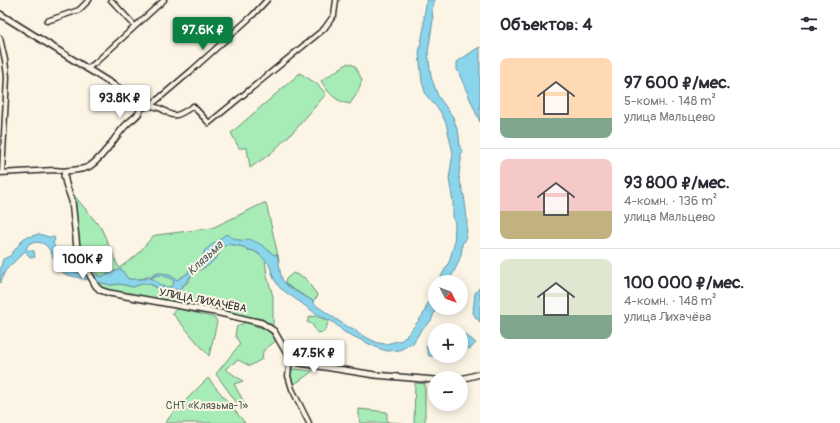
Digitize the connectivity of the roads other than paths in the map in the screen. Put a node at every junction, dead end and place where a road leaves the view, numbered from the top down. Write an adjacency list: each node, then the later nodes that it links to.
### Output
1 (89, 0): 7 (street)
2 (111, 0): 8 (street)
3 (164, 0): 8 (street)
4 (267, 0): 11 (street)
5 (336, 0): 11 (street)
6 (0, 14): 10 (street)
7 (47, 21)
8 (135, 26): 10 (street)
9 (0, 38): 14 (street)
10 (87, 69): 12 (street)
11 (150, 106): 12 (street)
12 (141, 108): 13 (street)
13 (66, 171): 14 (street); 15 (street, УЛИЦА ЛИХАЧЁВА)
14 (1, 173)
15 (290, 359): 18 (street); 19 (street)
16 (480, 374): 17 (street)
17 (468, 378)
18 (428, 379)
19 (309, 423)

